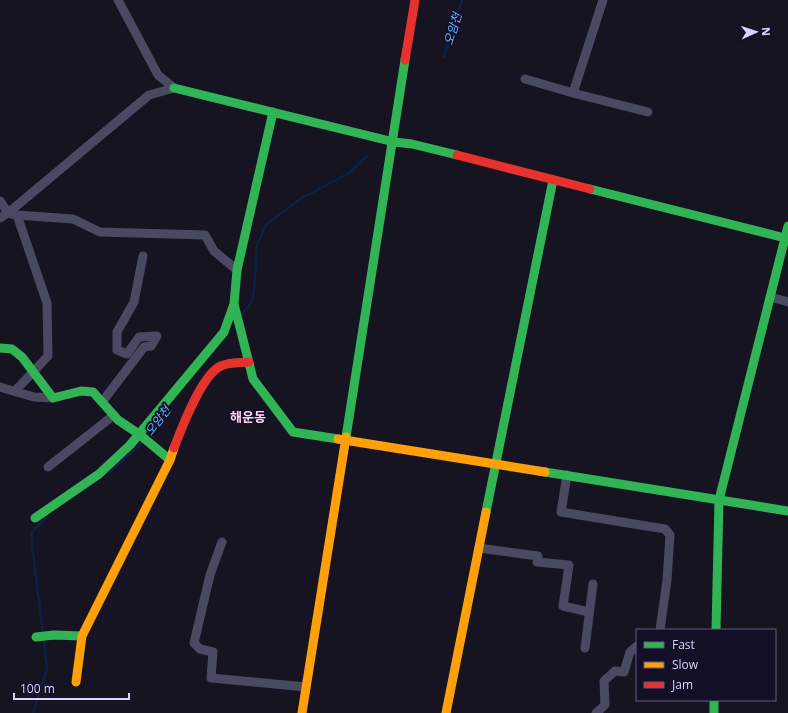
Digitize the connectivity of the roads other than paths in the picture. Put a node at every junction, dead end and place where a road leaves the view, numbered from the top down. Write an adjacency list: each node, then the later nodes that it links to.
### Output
1 (118, 0): 5 (street)
2 (415, 0): 9 (street)
3 (603, 0): 6 (street)
4 (525, 80): 6 (street)
5 (174, 88): 7 (street); 12 (street)
6 (573, 94): 8 (street)
7 (273, 112): 9 (street); 16 (street)
8 (648, 112)
9 (394, 142): 10 (street); 29 (street)
10 (553, 180): 14 (street); 31 (street)
11 (0, 201): 12 (street)
12 (8, 215): 16 (street); 22 (street)
13 (788, 226): 14 (street)
14 (785, 238): 17 (street)
15 (143, 256): 26 (street)
16 (237, 270): 19 (street)
17 (770, 297): 18 (street); 34 (street)
18 (788, 302)
19 (235, 308): 21 (street); 28 (street)
20 (0, 348): 22 (street)
21 (249, 362): 29 (street); 30 (street)
22 (33, 371): 24 (street); 25 (street)
23 (0, 387): 24 (street)
24 (15, 391): 25 (street)
25 (53, 398): 26 (street)
26 (102, 402): 27 (street)
27 (114, 415): 28 (street); 32 (street)
28 (140, 435): 30 (street); 36 (street)
29 (346, 440): 31 (street); 48 (street)
30 (170, 460): 43 (street)
31 (497, 464): 33 (street); 38 (street)
32 (48, 467)
33 (567, 475): 34 (street); 41 (street)
34 (719, 500): 35 (street); 42 (street)
35 (788, 511)
36 (35, 518)
37 (222, 542): 48 (street)
38 (479, 548): 40 (street); 51 (street)
39 (593, 584): 40 (street)
40 (589, 612): 46 (street)
41 (660, 629)
42 (716, 629)
43 (82, 636): 44 (street); 47 (street)
44 (36, 637)
45 (636, 647): 52 (street)
46 (584, 648)
47 (76, 682)
48 (306, 687): 50 (street)
49 (714, 701): 53 (street)
50 (302, 713)
51 (446, 713)
52 (596, 713)
53 (714, 713)

